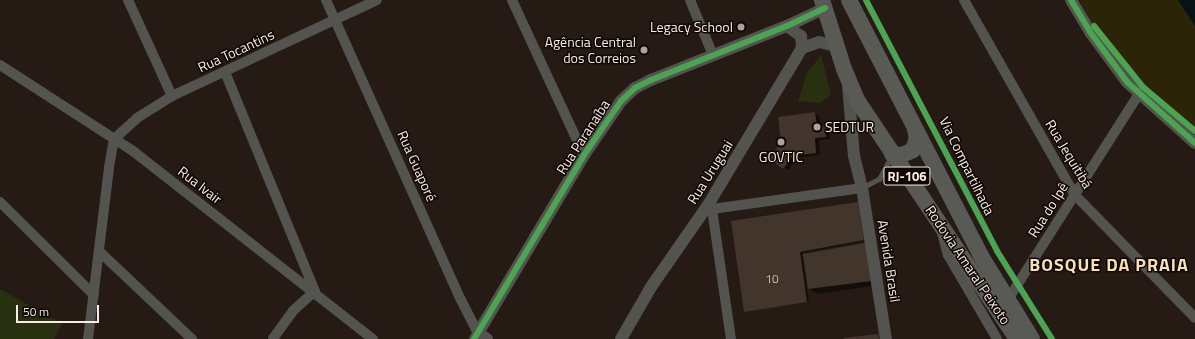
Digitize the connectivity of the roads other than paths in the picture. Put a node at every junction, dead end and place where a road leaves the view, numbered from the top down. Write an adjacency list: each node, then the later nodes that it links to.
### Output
1 (128, 0): 20 (street)
2 (326, 0): 10 (street, Rua Guaporé)
3 (377, 0): 10 (street, Rua Tocantins)
4 (512, 0): 25 (street)
5 (690, 0): 15 (street)
6 (849, 0): 12 (highway, Rodovia Amaral Peixoto / RJ-106)
7 (964, 0): 27 (street, Rua Jequitibá)
8 (1071, 0): 19 (street)
9 (824, 4): 11 (street, Rua Paranaíba); 12 (highway); 13 (highway, Rodovia Amaral Peixoto / RJ-106)
10 (335, 19): 17 (street, Rua Tocantins); 36 (street, Rua Guaporé)
11 (787, 26): 14 (street); 15 (street, Rua Paranaíba)
12 (863, 29): 21 (highway, Rodovia Amaral Peixoto / RJ-106)
13 (836, 46): 14 (street); 18 (highway, Rodovia Amaral Peixoto / RJ-106)
14 (802, 48): 29 (street, Rua Uruguai)
15 (712, 55): 25 (street, Rua Paranaíba)
16 (0, 65): 22 (street, Rua Ivair)
17 (225, 72): 20 (street, Rua Tocantins); 32 (street)
18 (848, 80): 24 (highway, Rodovia Amaral Peixoto / RJ-106); 26 (street, Avenida Brasil)
19 (1139, 94): 23 (street); 27 (street, Rua do Ipê)
20 (172, 96): 22 (street, Rua Tocantins)
21 (914, 124): 24 (highway); 34 (highway, Rodovia Amaral Peixoto / RJ-106)
22 (114, 139): 31 (street); 32 (street, Rua Ivair)
23 (1195, 143)
24 (892, 154): 26 (lane); 30 (highway, Rodovia Amaral Peixoto / RJ-106)
25 (584, 155): 36 (street, Rua Paranaíba)
26 (862, 188): 29 (street); 43 (street, Avenida Brasil)
27 (1075, 195): 34 (street, Rua do Ipê); 35 (street, Rua Jequitibá)
28 (0, 202): 33 (street)
29 (710, 207): 41 (street, Rua Uruguai); 42 (street)
30 (941, 223): 44 (street); 45 (highway, Rodovia Amaral Peixoto / RJ-106)
31 (100, 252): 33 (street); 38 (street)
32 (315, 291): 39 (street); 40 (street, Rua Ivair)
33 (94, 295): 37 (street)
34 (1007, 301): 46 (highway, Rodovia Amaral Peixoto / RJ-106)
35 (1195, 318)
36 (480, 337)
37 (88, 339)
38 (192, 339)
39 (273, 339)
40 (373, 339)
41 (621, 339)
42 (731, 339)
43 (886, 339)
44 (997, 339)
45 (1017, 339)
46 (1032, 339)

